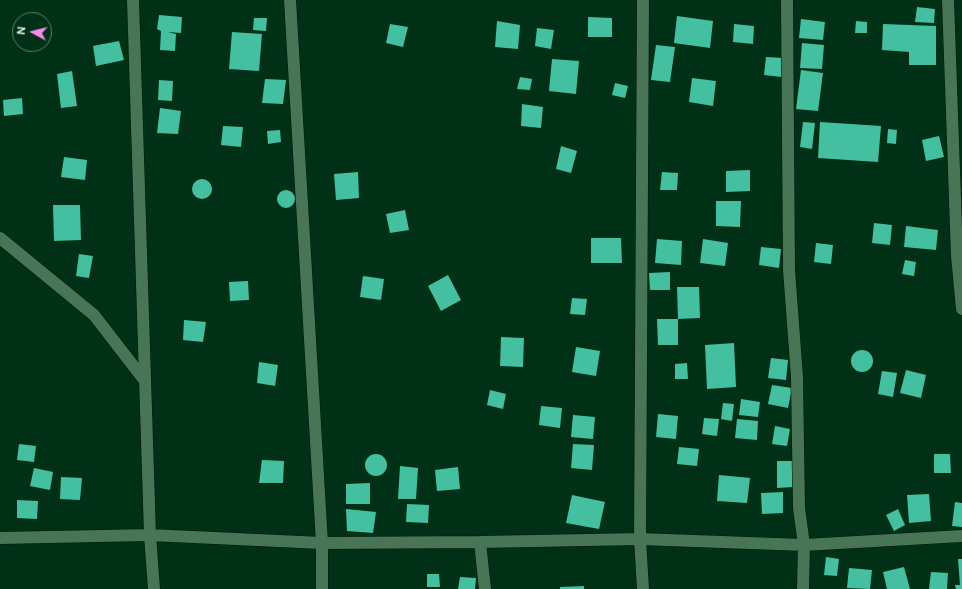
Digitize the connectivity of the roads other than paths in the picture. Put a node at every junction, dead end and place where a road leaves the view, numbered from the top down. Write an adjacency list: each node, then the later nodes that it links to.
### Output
1 (133, 0): 8 (street)
2 (290, 0): 14 (street)
3 (642, 0): 12 (street)
4 (787, 0): 15 (street)
5 (948, 0): 7 (street)
6 (0, 238): 8 (street)
7 (962, 309)
8 (145, 381): 9 (street)
9 (150, 535): 11 (street); 14 (street); 16 (street)
10 (962, 536): 15 (street)
11 (0, 538)
12 (640, 539): 13 (street); 15 (street); 19 (street)
13 (480, 542): 14 (street); 18 (street)
14 (322, 543): 17 (street)
15 (804, 545): 20 (street)
16 (154, 589)
17 (322, 589)
18 (485, 589)
19 (643, 589)
20 (803, 589)

